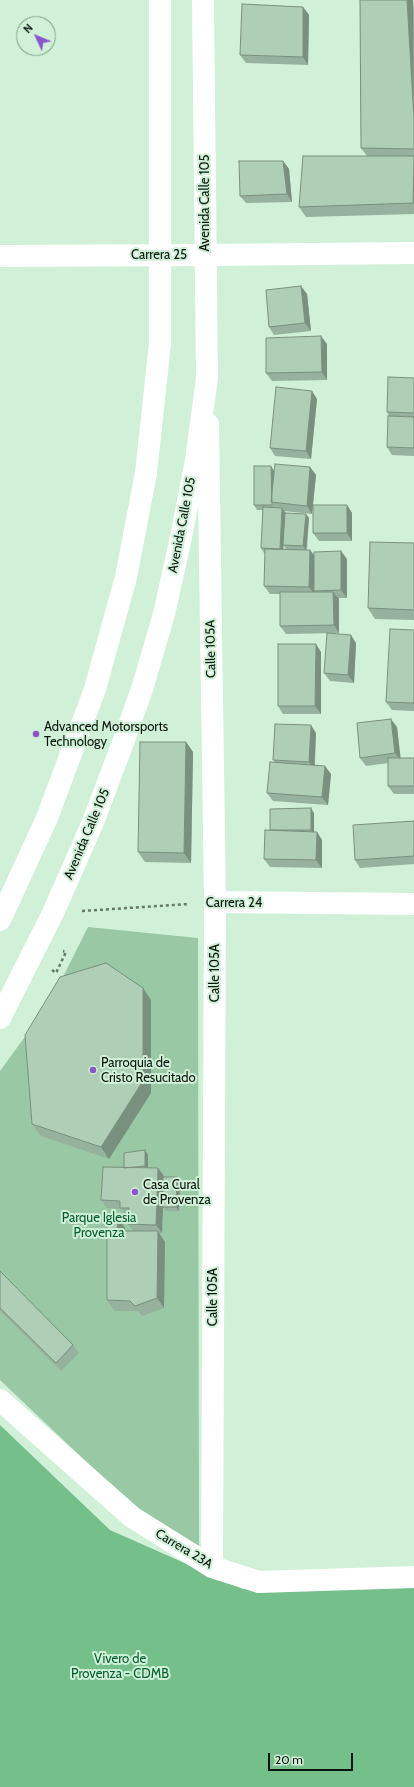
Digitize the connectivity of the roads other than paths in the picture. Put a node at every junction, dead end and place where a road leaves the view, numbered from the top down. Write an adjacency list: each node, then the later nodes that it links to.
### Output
1 (160, 0): 4 (street)
2 (203, 0): 5 (street, Avenida Calle 105)
3 (414, 253): 5 (street, Carrera 25)
4 (160, 255): 5 (street, Carrera 25); 6 (street, Carrera 25); 10 (street)
5 (206, 255): 7 (street, Avenida Calle 105)
6 (0, 256)
7 (207, 378): 8 (street, Calle 105A); 11 (street, Avenida Calle 105)
8 (215, 902): 9 (street, Carrera 24); 13 (street, Calle 105A)
9 (414, 904)
10 (2, 909)
11 (0, 1018)
12 (0, 1400): 13 (street, Carrera 23A)
13 (212, 1567): 14 (street, Carrera 23A)
14 (414, 1577)

